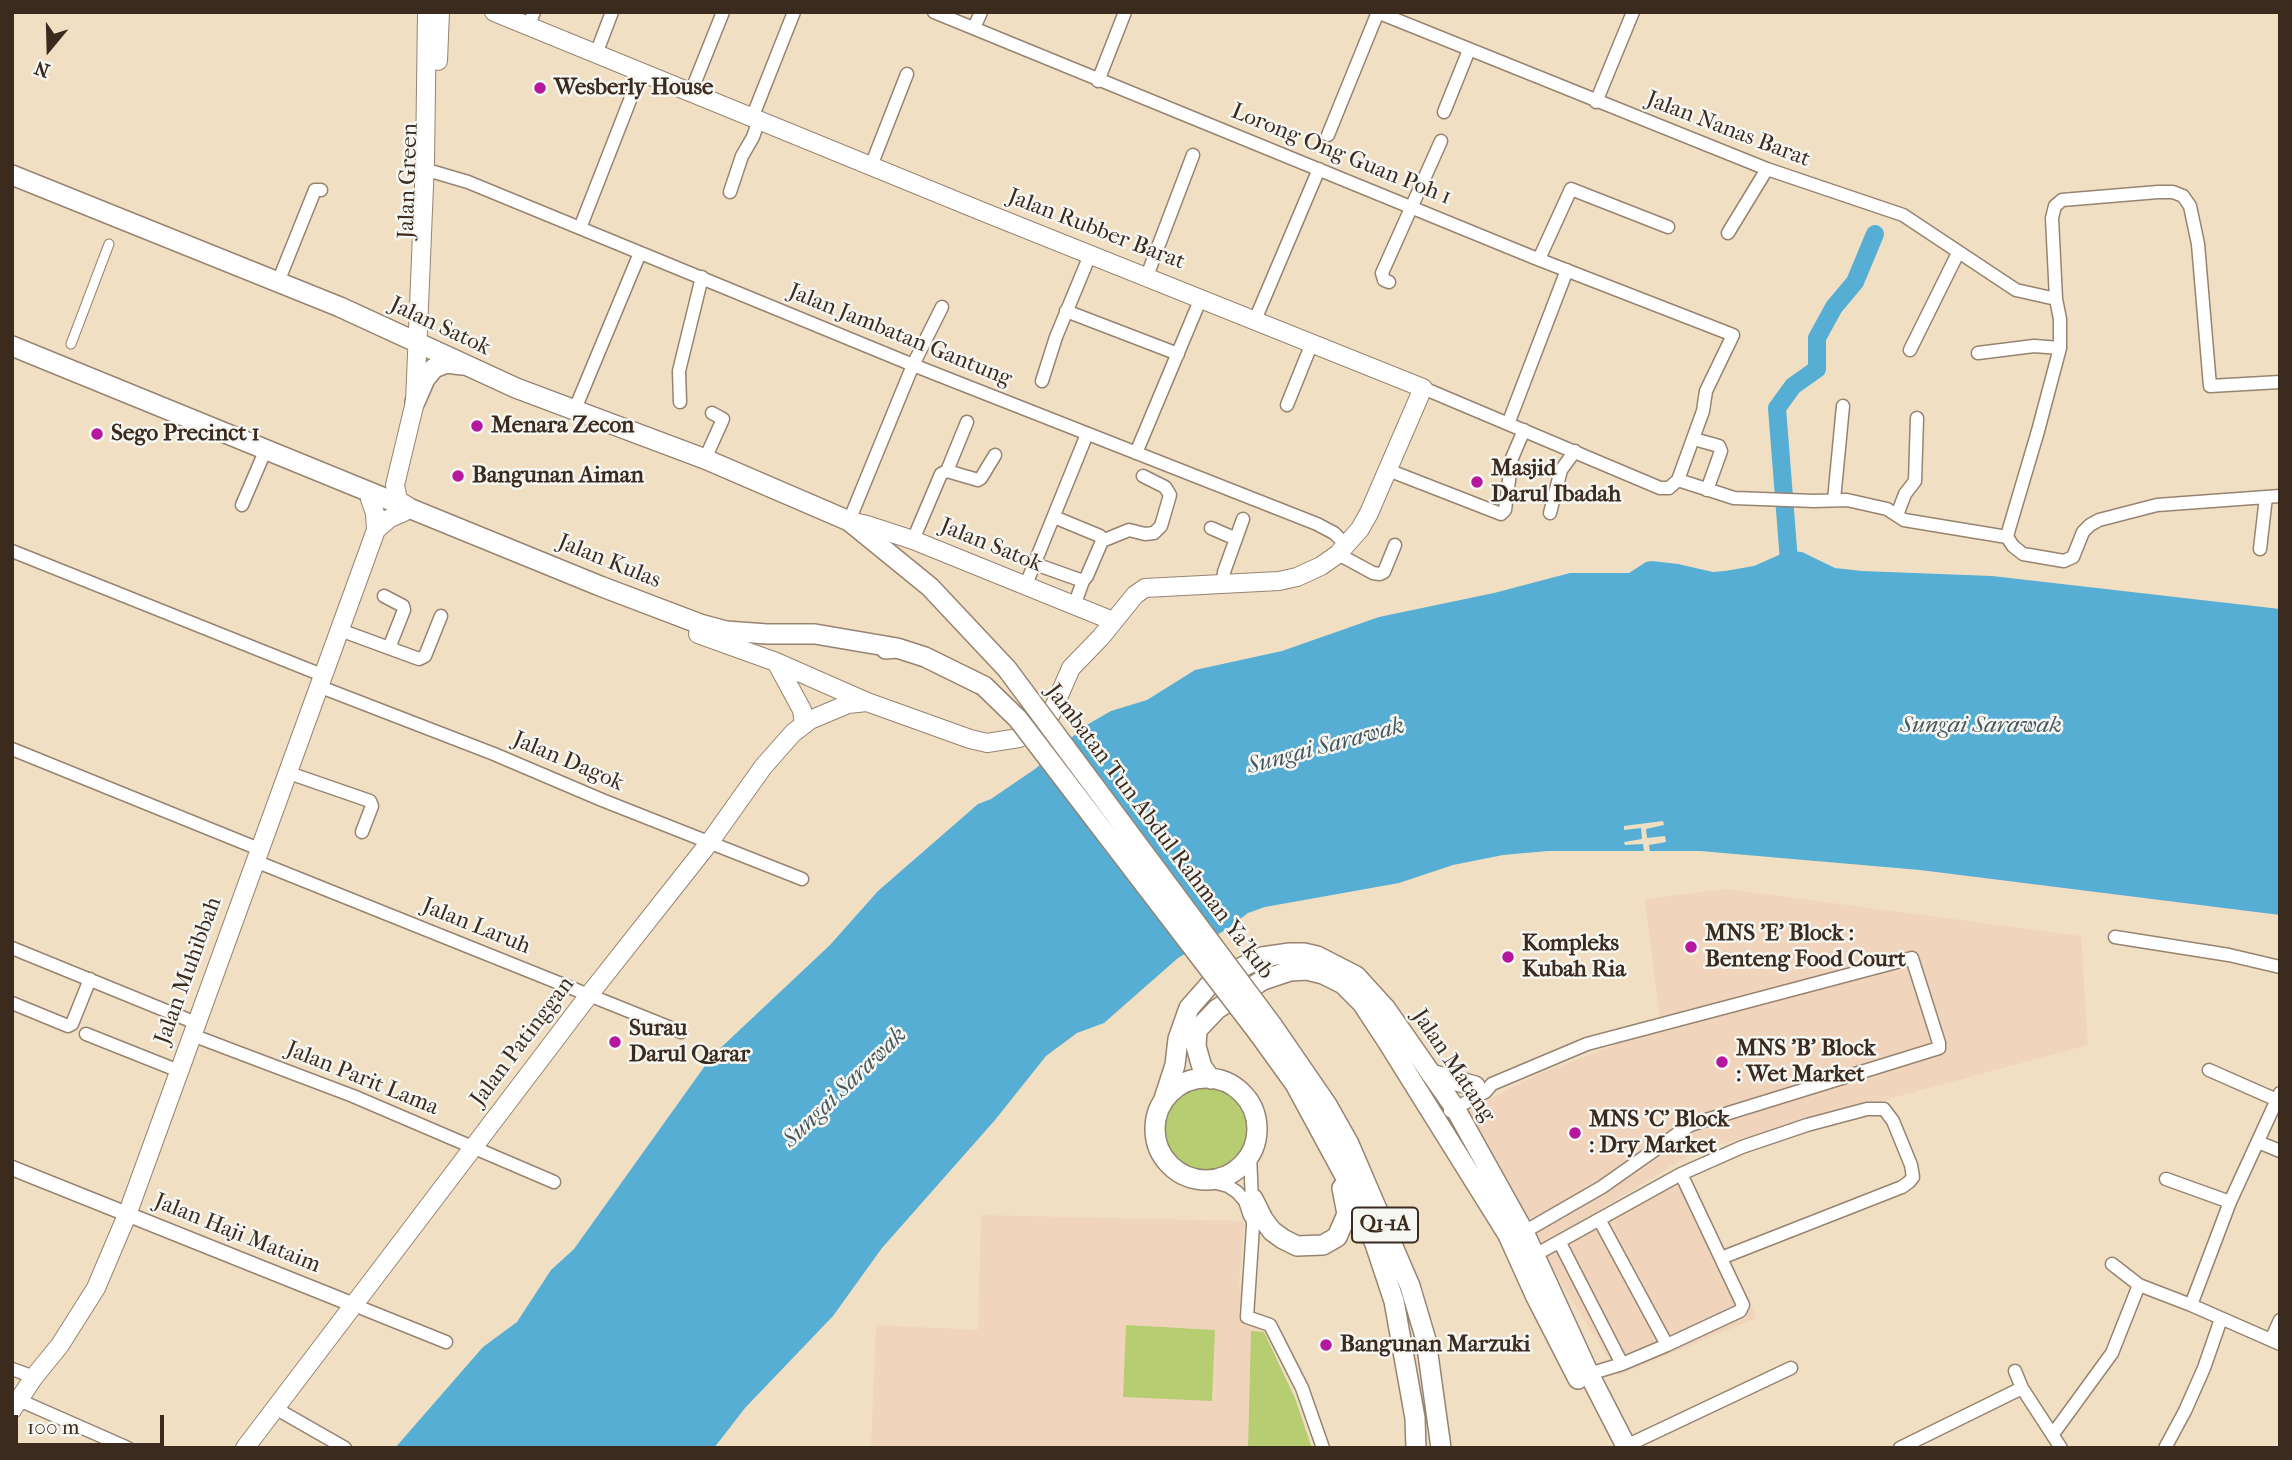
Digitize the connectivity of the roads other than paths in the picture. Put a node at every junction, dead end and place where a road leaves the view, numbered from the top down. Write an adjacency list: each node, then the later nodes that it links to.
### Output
1 (427, 12): 52 (main road, Jalan Green)
2 (440, 12): 29 (main road, Jalan Green)
3 (494, 12): 12 (main road, Jalan Rubber Barat)
4 (612, 12): 15 (street)
5 (723, 12): 19 (street)
6 (794, 12): 22 (street)
7 (934, 12): 13 (street, Lorong Ong Guan Poh 1)
8 (981, 12): 13 (street)
9 (1125, 12): 18 (street)
10 (1378, 12): 14 (street, Jalan Nanas Barat); 23 (street)
11 (1633, 12): 20 (street)
12 (531, 20): 15 (main road, Jalan Rubber Barat)
13 (974, 28): 18 (street, Lorong Ong Guan Poh 1)
14 (1469, 50): 20 (street, Jalan Nanas Barat); 21 (street)
15 (596, 54): 16 (main road, Jalan Rubber Barat)
16 (642, 72): 19 (main road, Jalan Rubber Barat); 35 (street)
17 (907, 74): 26 (street)
18 (1098, 80): 27 (street, Lorong Ong Guan Poh 1)
19 (691, 92): 22 (main road, Jalan Rubber Barat)
20 (1596, 102): 28 (street, Jalan Nanas Barat)
21 (1444, 112)
22 (755, 119): 26 (main road, Jalan Rubber Barat); 32 (street)
23 (1328, 135)
24 (1441, 141): 33 (street)
25 (1193, 155): 43 (street)
26 (871, 166): 40 (main road, Jalan Rubber Barat)
27 (1320, 169): 33 (street, Lorong Ong Guan Poh 1); 51 (street)
28 (1767, 169): 36 (street); 39 (street, Jalan Nanas Barat)
29 (435, 172): 35 (street, Jalan Jambatan Gantung); 58 (main road, Jalan Green)
30 (12, 175): 45 (main road, Jalan Satok)
31 (321, 190): 45 (street)
32 (730, 192)
33 (1412, 205): 41 (street, Lorong Ong Guan Poh 1); 46 (street)
34 (1668, 227): 41 (street)
35 (580, 228): 38 (street, Jalan Jambatan Gantung)
36 (1728, 233)
37 (109, 244): 54 (street)
38 (640, 253): 44 (street, Jalan Jambatan Gantung); 70 (street)
39 (1958, 253): 48 (street, Jalan Nanas Barat); 57 (street)
40 (1090, 255): 43 (main road, Jalan Rubber Barat); 50 (street)
41 (1539, 259): 42 (street, Lorong Ong Guan Poh 1)
42 (1567, 270): 74 (street); 77 (street, Lorong Ong Guan Poh 1)
43 (1147, 276): 47 (main road, Jalan Rubber Barat)
44 (702, 277): 61 (street, Jalan Jambatan Gantung); 67 (street)
45 (278, 282): 52 (main road, Jalan Satok)
46 (1389, 282)
47 (1201, 298): 51 (main road, Jalan Rubber Barat); 60 (street)
48 (2056, 299): 56 (street); 64 (street)
49 (942, 307): 61 (street)
50 (1066, 311): 60 (street); 63 (street)
51 (1255, 320): 53 (main road, Jalan Rubber Barat)
52 (416, 343): 58 (main road, Jalan Satok); 66 (main road)
53 (1312, 343): 65 (main road, Jalan Rubber Barat); 68 (street)
54 (71, 344)
55 (12, 346): 78 (main road, Jalan Kulas)
56 (2060, 348): 59 (street); 101 (street)
57 (1910, 350)
58 (435, 351): 62 (main road, Jalan Satok)
59 (1978, 353)
60 (1178, 354): 80 (street)
61 (913, 365): 76 (street, Jalan Jambatan Gantung); 98 (street)
62 (465, 366): 66 (main road); 70 (main road, Jalan Satok)
63 (1042, 381)
64 (2280, 382)
65 (1423, 388): 74 (street, Jalan Rubber Barat); 84 (main road)
66 (415, 402): 93 (main road)
67 (680, 402)
68 (1287, 405)
69 (1843, 406): 91 (street)
70 (575, 409): 82 (main road, Jalan Satok)
71 (712, 414): 82 (street)
72 (1917, 418): 95 (street)
73 (967, 422): 85 (street)
74 (1508, 424): 75 (street, Jalan Rubber Barat)
75 (1524, 430): 79 (street, Jalan Rubber Barat); 84 (street)
76 (1087, 434): 80 (street, Jalan Jambatan Gantung); 96 (street)
77 (1693, 439): 87 (street); 88 (street)
78 (265, 449): 83 (main road, Jalan Kulas); 92 (street)
79 (1576, 451): 87 (street, Jalan Rubber Barat); 94 (street)
80 (1136, 453): 107 (street, Jalan Jambatan Gantung)
81 (995, 455): 85 (street)
82 (705, 459): 98 (main road, Jalan Satok)
83 (315, 470): 90 (main road, Jalan Kulas); 93 (main road, Jalan Kulas)
84 (1388, 470): 107 (main road)
85 (947, 471): 103 (street)
86 (1143, 476): 104 (street)
87 (1678, 480): 88 (street)
88 (1707, 490): 91 (street)
89 (2273, 496): 101 (street); 106 (street)
90 (370, 499): 93 (main road, Jalan Kulas); 100 (main road)
91 (1833, 500): 95 (street)
92 (242, 506)
93 (408, 511): 100 (main road); 118 (main road, Jalan Kulas); 120 (main road, Jalan Kulas)
94 (1550, 513)
95 (1897, 515): 101 (street)
96 (1054, 517): 104 (street); 109 (street)
97 (1243, 519): 102 (street)
98 (849, 521): 103 (main road, Jalan Satok); 122 (main road, Jalan Satok)
99 (1211, 528): 102 (street)
100 (376, 530): 117 (main road, Jalan Muhibbah)
101 (2007, 537)
102 (1234, 538): 111 (street)
103 (913, 540): 112 (main road, Jalan Satok)
104 (1102, 541): 110 (street)
105 (1395, 545): 107 (street, Jalan Jambatan Gantung)
106 (2260, 549)
107 (1342, 550): 111 (main road, Jalan Kulas)
108 (12, 551): 123 (street, Jalan Dagok)
109 (1035, 564): 110 (street); 112 (street)
110 (1083, 581): 114 (street)
111 (1223, 584): 116 (main road, Jalan Kulas)
112 (1025, 587): 114 (main road, Jalan Satok)
113 (384, 596): 119 (street)
114 (1074, 606): 116 (main road, Jalan Satok)
115 (441, 616): 119 (street)
116 (1113, 621): 125 (main road, Jalan Kulas)
117 (340, 630): 119 (street); 123 (main road, Jalan Muhibbah)
118 (698, 634): 120 (main road, Jalan Kulas); 121 (main road, Jalan Kulas)
119 (389, 648)
120 (897, 649): 124 (main road, Jalan Kulas)
121 (776, 662): 125 (main road, Jalan Kulas); 126 (main road)
122 (1007, 668): 141 (main road, Jambatan Tun Abdul Rahman Ya'kub, bridge)
123 (320, 680): 128 (main road, Jalan Muhibbah); 130 (street, Jalan Dagok)
124 (984, 686): 141 (main road, Jambatan Tun Abdul Rahman Ya'kub, bridge)
125 (866, 702): 126 (main road, Jalan Patinggan)
126 (804, 724): 130 (main road, Jalan Patinggan)
127 (12, 749): 131 (street, Jalan Laruh)
128 (286, 772): 129 (street); 131 (main road, Jalan Muhibbah)
129 (362, 832)
130 (709, 843): 132 (street, Jalan Dagok); 138 (main road, Jalan Patinggan)
131 (257, 855): 138 (street, Jalan Laruh); 140 (main road, Jalan Muhibbah)
132 (802, 879)
133 (2115, 937): 136 (street)
134 (15, 949): 135 (street); 137 (street, Jalan Parit Lama)
135 (12, 964)
136 (2280, 967)
137 (90, 979): 139 (street); 140 (street, Jalan Parit Lama)
138 (589, 995): 142 (street, Jalan Laruh); 153 (main road, Jalan Patinggan)
139 (12, 1003)
140 (194, 1029): 144 (main road, Jalan Muhibbah); 153 (street, Jalan Parit Lama)
141 (1265, 1030): 154 (main road); 196 (main road, Q1-1A)
142 (681, 1032)
143 (86, 1034): 144 (street)
144 (179, 1070): 164 (main road, Jalan Muhibbah)
145 (2209, 1070): 149 (street)
146 (1432, 1074): 148 (main road, Jalan Matang); 148 (main road); 150 (main road, Jalan Matang)
147 (1211, 1079): 150 (main road); 151 (main road, Jalan Matang); 156 (main road)
148 (1468, 1096): 151 (street); 167 (main road, Jalan Matang); 167 (street)
149 (2278, 1097): 152 (street)
150 (1163, 1102): 160 (main road)
151 (1434, 1114): 191 (main road, Jalan Matang)
152 (2258, 1142): 155 (street); 163 (street)
153 (473, 1148): 161 (street, Jalan Parit Lama); 173 (main road, Jalan Patinggan)
154 (1331, 1149): 162 (main road); 190 (main road)
155 (2280, 1151)
156 (1250, 1154): 160 (main road); 162 (street)
157 (12, 1168): 164 (street, Jalan Haji Mataim)
158 (1681, 1174): 165 (street); 170 (street); 170 (street)
159 (2166, 1179): 163 (street)
160 (1205, 1180): 166 (street)
161 (554, 1182)
162 (1253, 1199): 166 (street)
163 (2230, 1202): 174 (street)
164 (127, 1215): 173 (street, Jalan Haji Mataim); 185 (main road, Jalan Muhibbah)
165 (1600, 1221): 168 (street); 179 (street)
166 (1253, 1226): 195 (street)
167 (1524, 1232): 169 (main road, Jalan Matang)
168 (1560, 1243): 169 (street); 180 (street)
169 (1535, 1255): 184 (main road, Jalan Matang)
170 (1721, 1258): 179 (street)
171 (2112, 1264): 172 (street)
172 (2139, 1285): 174 (street); 189 (street)
173 (354, 1305): 177 (street, Jalan Haji Mataim); 188 (main road, Jalan Patinggan)
174 (2191, 1305): 175 (street)
175 (2221, 1319): 178 (street); 199 (street)
176 (2280, 1320): 178 (street)
177 (446, 1342)
178 (2275, 1342)
179 (1667, 1345): 180 (street)
180 (1622, 1364): 184 (street)
181 (1791, 1368): 191 (street)
182 (12, 1369): 185 (street)
183 (2015, 1371): 186 (street)
184 (1589, 1374): 191 (main road, Jalan Matang)
185 (34, 1377): 187 (main road, Jalan Muhibbah)
186 (2022, 1388): 189 (street); 197 (street)
187 (16, 1405): 192 (street)
188 (275, 1408): 193 (main road, Jalan Patinggan); 194 (street)
189 (2053, 1434): 198 (street)
190 (1415, 1445)
191 (1622, 1447)
192 (128, 1448)
193 (245, 1448)
194 (345, 1448)
195 (1323, 1448)
196 (1441, 1448)
197 (1900, 1448)
198 (2061, 1448)
199 (2165, 1448)

